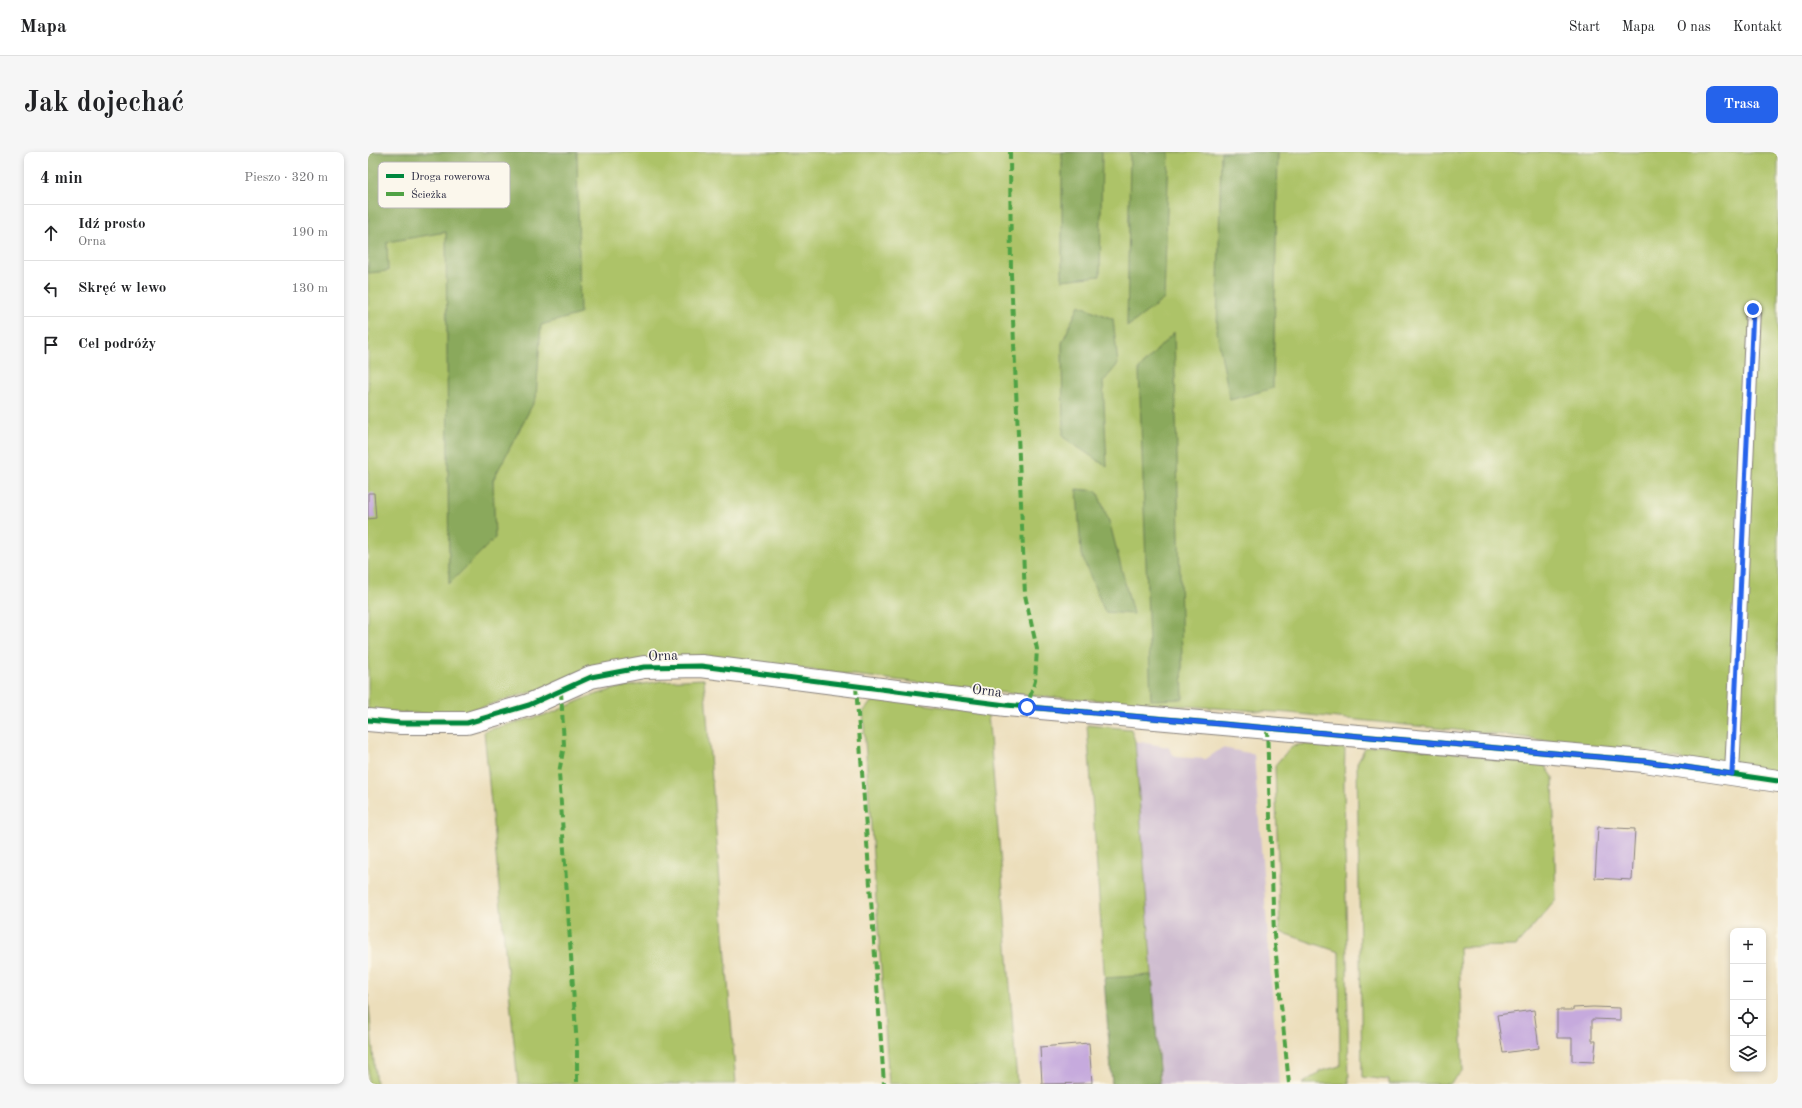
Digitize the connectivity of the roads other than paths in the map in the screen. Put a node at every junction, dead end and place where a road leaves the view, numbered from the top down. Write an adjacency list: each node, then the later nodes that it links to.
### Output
1 (1753, 309): 3 (lane)
2 (368, 720): 3 (street, Orna)
3 (1732, 774): 4 (street, Orna)
4 (1778, 781)

